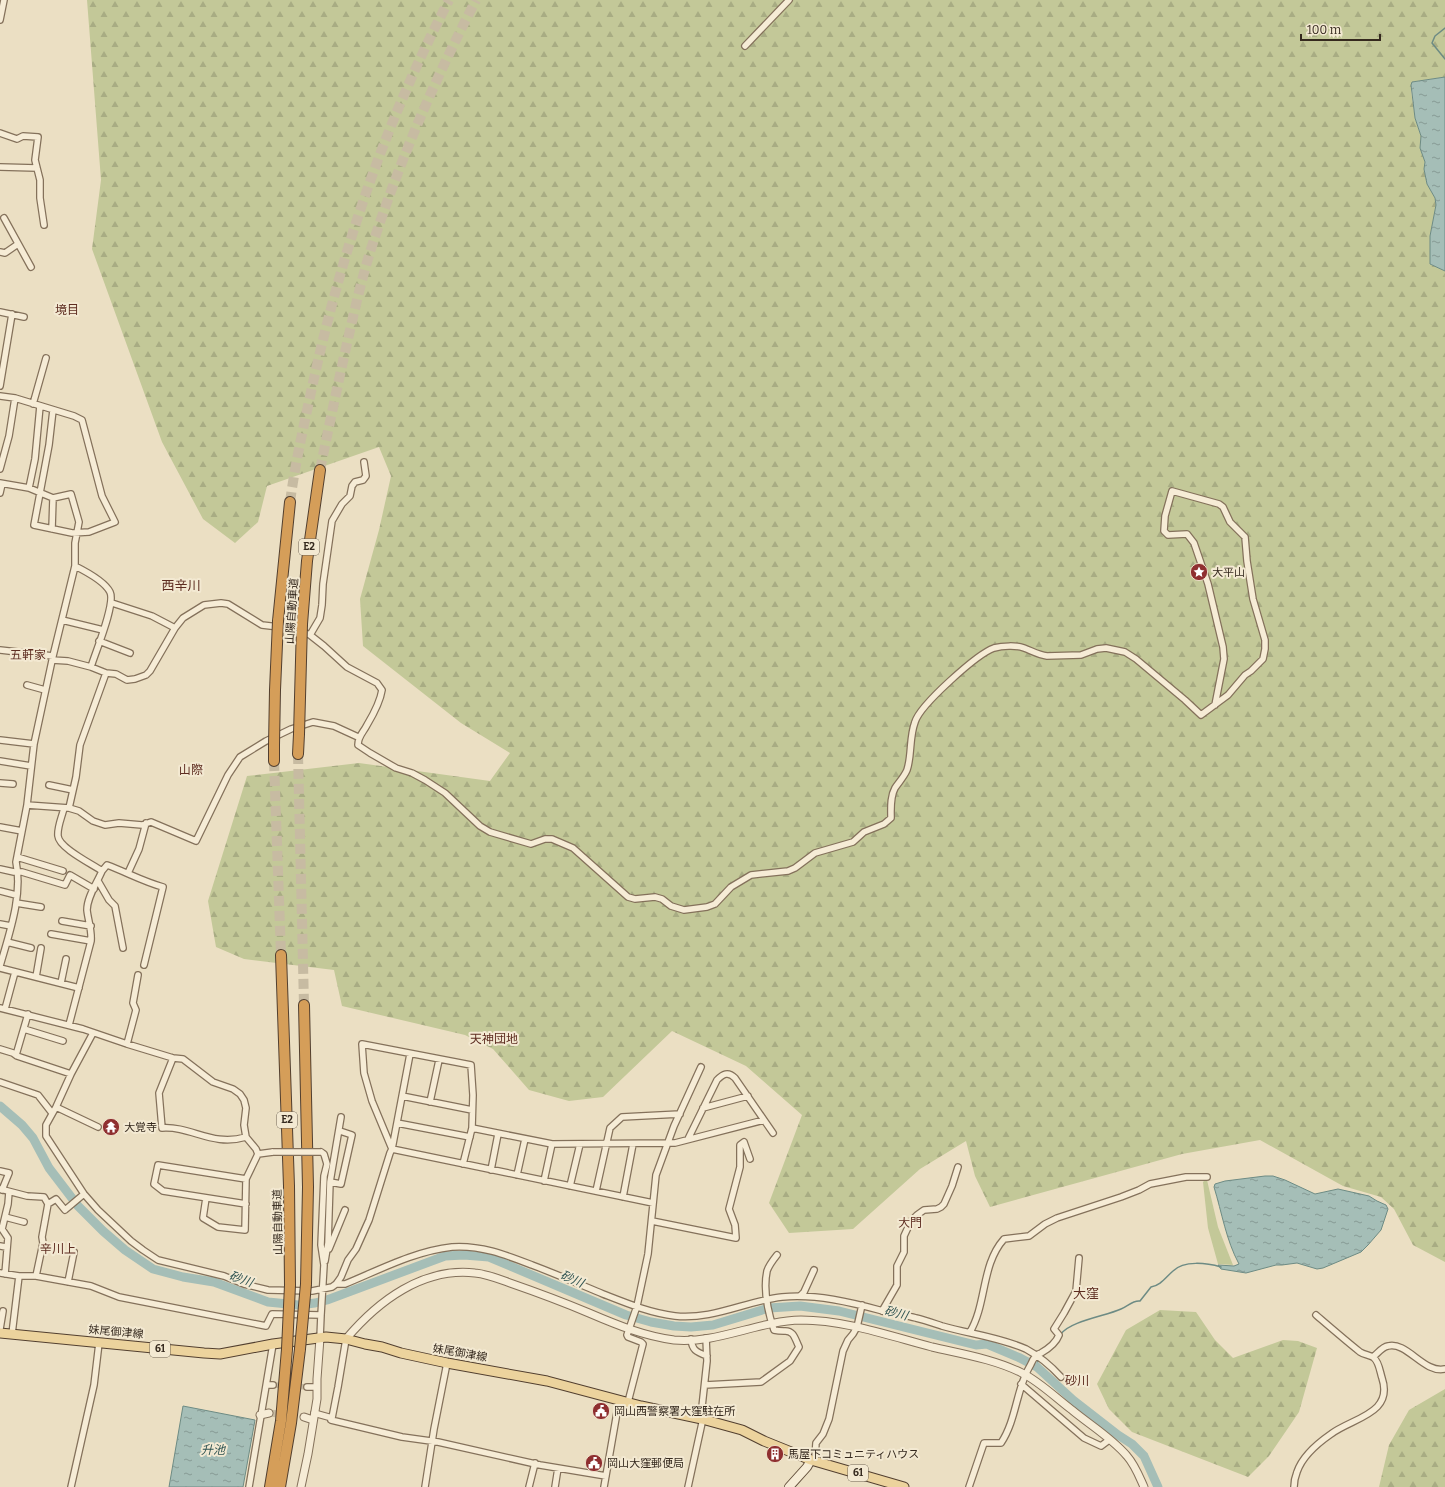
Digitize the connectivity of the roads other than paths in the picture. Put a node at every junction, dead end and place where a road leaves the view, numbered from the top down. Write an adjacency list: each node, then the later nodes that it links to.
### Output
1 (4, 0): 3 (street)
2 (789, 0): 4 (street)
3 (0, 20)
4 (745, 46)
5 (0, 134): 7 (street)
6 (0, 167): 7 (street)
7 (37, 168): 9 (street)
8 (4, 218): 10 (street)
9 (44, 225)
10 (18, 244): 11 (street); 12 (street)
11 (0, 252)
12 (31, 267)
13 (0, 312): 14 (street)
14 (12, 314): 15 (street); 17 (street)
15 (24, 317)
16 (46, 358): 20 (street)
17 (0, 386)
18 (0, 396): 19 (street)
19 (15, 398): 20 (street); 24 (street)
20 (33, 404): 21 (street)
21 (40, 406): 22 (street); 27 (street)
22 (53, 410): 28 (street); 33 (street)
23 (364, 462): 39 (street)
24 (0, 469)
25 (320, 470): 52 (highway, 山陽自動車道 / E2, bridge)
26 (1, 483): 27 (street); 29 (street)
27 (29, 488): 28 (street)
28 (39, 493): 30 (street); 32 (street)
29 (0, 494)
30 (53, 498): 32 (street); 33 (street)
31 (290, 502): 54 (highway, 山陽自動車道 / E2, bridge)
32 (52, 529): 33 (street)
33 (77, 533): 34 (street)
34 (75, 566): 35 (street); 36 (street)
35 (112, 603): 37 (street); 38 (street)
36 (62, 620): 38 (street); 43 (street)
37 (175, 628): 39 (street); 45 (street)
38 (103, 630): 40 (street)
39 (310, 635): 49 (street)
40 (99, 641): 42 (street); 44 (street)
41 (0, 650): 43 (street)
42 (130, 653)
43 (52, 658): 44 (street); 47 (street)
44 (91, 667): 45 (street)
45 (106, 674): 59 (street)
46 (27, 685): 47 (street)
47 (45, 690): 51 (street)
48 (1215, 705): 48 (street); 49 (street)
49 (358, 737): 62 (street)
50 (0, 740): 51 (street)
51 (34, 744): 55 (street)
52 (298, 754)
53 (0, 761): 55 (street)
54 (274, 761)
55 (31, 766): 60 (street)
56 (0, 783): 57 (street)
57 (13, 784)
58 (49, 785): 59 (street)
59 (73, 790): 61 (street)
60 (27, 805): 61 (street); 64 (street)
61 (66, 808): 62 (street); 69 (street)
62 (146, 823): 70 (street)
63 (0, 827): 64 (street)
64 (22, 831): 65 (street)
65 (17, 857): 67 (street); 68 (street)
66 (0, 869): 67 (street)
67 (18, 871): 72 (street); 74 (street)
68 (63, 871)
69 (102, 871): 70 (street); 71 (street)
70 (128, 873): 90 (street)
71 (98, 881): 72 (street); 86 (street)
72 (94, 889): 80 (street)
73 (0, 890): 74 (street)
74 (16, 895): 75 (street)
75 (16, 903): 76 (street); 79 (street)
76 (41, 907)
77 (62, 921): 80 (street)
78 (0, 924): 79 (street)
79 (10, 926): 83 (street)
80 (91, 926): 82 (street)
81 (50, 934): 82 (street)
82 (91, 941): 96 (street)
83 (7, 942): 84 (street); 88 (street)
84 (31, 948)
85 (40, 948): 94 (street)
86 (123, 948)
87 (281, 955): 224 (highway, 山陽自動車道 / E2, bridge)
88 (1, 956): 91 (street)
89 (66, 960): 95 (street)
90 (144, 965)
91 (0, 967): 92 (street)
92 (15, 972): 94 (street); 98 (street)
93 (138, 975): 104 (street)
94 (36, 977): 95 (street)
95 (61, 983): 96 (street)
96 (79, 988): 100 (street)
97 (304, 1005): 225 (highway, E2, bridge)
98 (3, 1008): 99 (street)
99 (28, 1014): 100 (street); 101 (street)
100 (69, 1025): 102 (street)
101 (24, 1029): 103 (street); 107 (street)
102 (93, 1033): 104 (street); 111 (street)
103 (63, 1041)
104 (127, 1044): 108 (street)
105 (0, 1049): 107 (street)
106 (410, 1054): 109 (street); 113 (street); 138 (street)
107 (16, 1055): 111 (street)
108 (173, 1058): 129 (street); 129 (street)
109 (439, 1060): 115 (street); 118 (street)
110 (701, 1067): 120 (street)
111 (71, 1074): 116 (street)
112 (0, 1082): 119 (street)
113 (402, 1096): 115 (street); 123 (street)
114 (748, 1096): 117 (street); 117 (street); 122 (street)
115 (430, 1102): 118 (street)
116 (56, 1107): 119 (street); 124 (street)
117 (703, 1108): 132 (street)
118 (472, 1110): 125 (street)
119 (52, 1113): 154 (street)
120 (680, 1114): 133 (street); 136 (street)
121 (341, 1116): 126 (street)
122 (764, 1120): 127 (street); 132 (street)
123 (397, 1123): 130 (street); 138 (street)
124 (98, 1127)
125 (472, 1128): 128 (street); 130 (street)
126 (340, 1131): 149 (street); 149 (street)
127 (773, 1133)
128 (498, 1134): 131 (street); 143 (street)
129 (246, 1137): 139 (street)
130 (470, 1137): 141 (street)
131 (525, 1139): 134 (street); 145 (street)
132 (688, 1139): 133 (street)
133 (669, 1143): 137 (street); 157 (street)
134 (552, 1144): 135 (street); 148 (street)
135 (580, 1144): 136 (street); 150 (street)
136 (606, 1144): 137 (street); 152 (street)
137 (633, 1144): 155 (street)
138 (392, 1149): 141 (street); 175 (street)
139 (258, 1154): 147 (street); 169 (street, bridge)
140 (750, 1159): 162 (street)
141 (463, 1164): 143 (street)
142 (958, 1167): 182 (street)
143 (491, 1170): 145 (street)
144 (0, 1171): 151 (street)
145 (517, 1175): 148 (street)
146 (1207, 1177): 189 (street)
147 (246, 1179): 156 (street); 159 (street)
148 (544, 1181): 150 (street)
149 (330, 1182): 166 (street)
150 (570, 1186): 152 (street)
151 (1, 1190): 153 (street)
152 (596, 1191): 155 (street)
153 (9, 1192): 158 (street); 161 (street)
154 (84, 1194): 158 (street); 176 (street)
155 (622, 1197): 157 (street)
156 (206, 1198): 159 (street); 159 (street)
157 (653, 1203): 162 (street)
158 (48, 1204): 173 (street)
159 (246, 1204)
160 (345, 1210): 166 (street)
161 (4, 1215): 163 (street); 164 (street)
162 (652, 1221): 180 (street)
163 (24, 1222)
164 (3, 1247): 171 (street)
165 (74, 1252): 174 (street)
166 (327, 1253): 169 (street)
167 (777, 1255): 178 (street)
168 (1079, 1258): 199 (street)
169 (324, 1265): 176 (street)
170 (814, 1270): 177 (street)
171 (2, 1274): 172 (street)
172 (19, 1276): 173 (street); 191 (street)
173 (36, 1276): 174 (street)
174 (68, 1282): 183 (street)
175 (336, 1284): 176 (street); 180 (street)
176 (322, 1290): 183 (street)
177 (800, 1296): 178 (street); 179 (street)
178 (767, 1300): 180 (street); 185 (street)
179 (862, 1306): 182 (street); 186 (street)
180 (637, 1307): 187 (street)
181 (3, 1311): 188 (street)
182 (882, 1311): 189 (street)
183 (321, 1313): 192 (street)
184 (1316, 1314): 200 (street)
185 (772, 1322): 186 (street); 193 (street); 206 (street)
186 (857, 1326): 203 (street); 218 (street)
187 (630, 1327): 194 (street); 195 (street); 209 (street)
188 (0, 1329)
189 (970, 1332): 199 (street)
190 (0, 1333): 191 (main road, 妹尾御津線 / 61)
191 (12, 1334): 196 (main road, 妹尾御津線 / 61)
192 (320, 1338): 194 (main road, 妹尾御津線 / 61); 197 (main road, 妹尾御津線 / 61); 208 (street)
193 (706, 1338): 195 (street); 198 (street)
194 (346, 1339): 201 (main road, 妹尾御津線 / 61); 214 (street)
195 (691, 1339): 198 (street)
196 (99, 1343): 197 (main road, 妹尾御津線 / 61); 222 (street)
197 (273, 1344): 211 (street)
198 (707, 1356): 206 (street)
199 (1038, 1357): 203 (street); 204 (street)
200 (1373, 1357): 202 (street); 236 (street)
201 (447, 1363): 209 (main road, 妹尾御津線 / 61); 217 (street)
202 (1445, 1369)
203 (1026, 1373): 205 (street); 216 (street)
204 (1061, 1378)
205 (1021, 1384): 216 (street); 234 (street)
206 (705, 1385): 215 (street)
207 (307, 1387): 208 (street)
208 (316, 1387): 212 (street)
209 (624, 1402): 215 (main road, 妹尾御津線 / 61); 221 (street)
210 (269, 1413): 211 (street)
211 (260, 1415): 223 (street)
212 (314, 1416): 213 (street); 214 (street); 226 (street)
213 (304, 1417)
214 (332, 1418): 217 (street)
215 (702, 1419): 218 (main road, 妹尾御津線 / 61); 231 (street)
216 (1109, 1440): 235 (street)
217 (432, 1442): 219 (street); 227 (street)
218 (811, 1460): 232 (main road); 233 (main road, 妹尾御津線 / 61)
219 (535, 1463): 220 (street); 228 (street)
220 (558, 1468): 221 (street); 229 (street)
221 (606, 1476): 230 (street)
222 (71, 1487)
223 (248, 1487)
224 (270, 1487)
225 (280, 1487)
226 (301, 1487)
227 (425, 1487)
228 (529, 1487)
229 (555, 1487)
230 (604, 1487)
231 (688, 1487)
232 (790, 1487)
233 (904, 1487)
234 (969, 1487)
235 (1144, 1487)
236 (1294, 1487)

